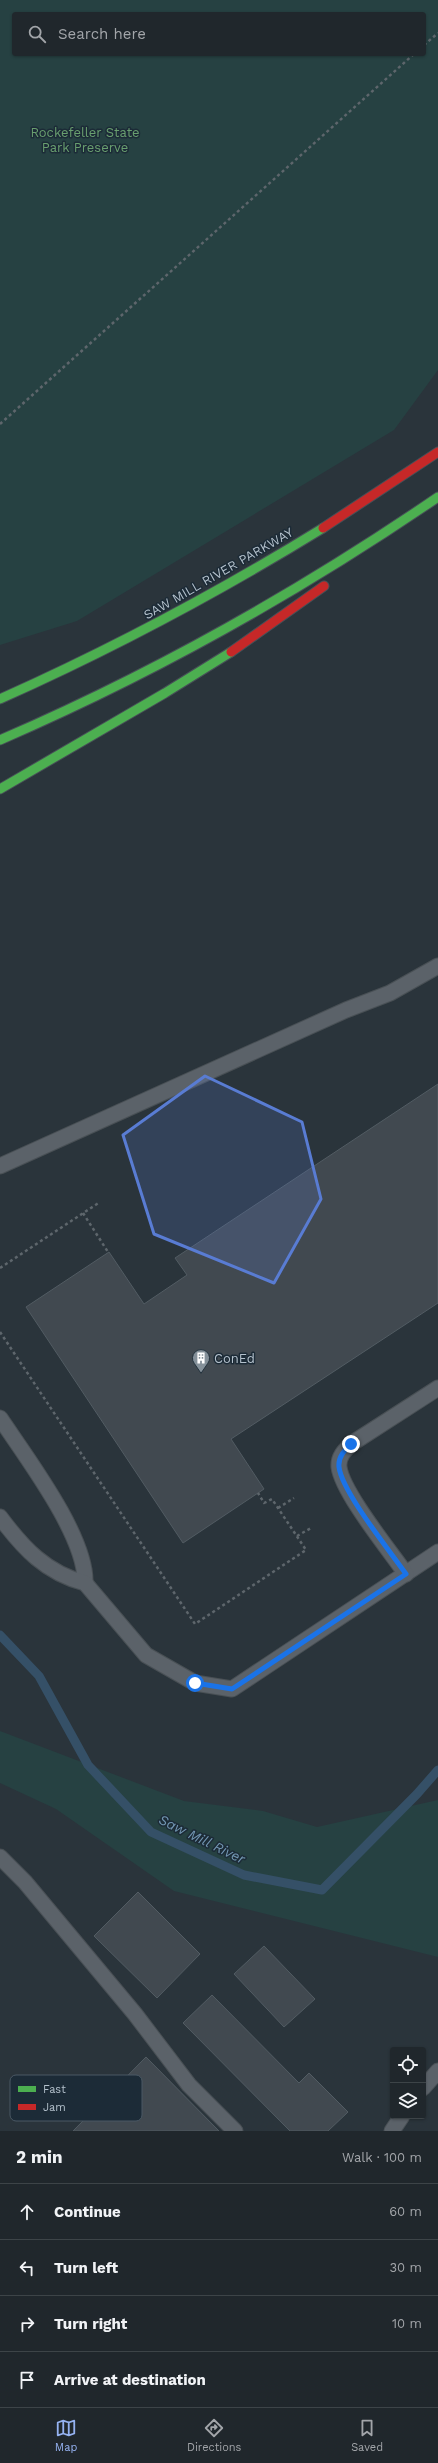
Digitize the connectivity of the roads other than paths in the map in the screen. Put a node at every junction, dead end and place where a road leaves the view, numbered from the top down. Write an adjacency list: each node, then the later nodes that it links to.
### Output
1 (438, 452): 4 (highway, SAW MILL RIVER PARKWAY)
2 (438, 497): 3 (highway)
3 (413, 515): 5 (highway); 6 (highway)
4 (0, 700)
5 (0, 740)
6 (0, 789)
7 (438, 966): 8 (lane)
8 (0, 1166)
9 (438, 1388): 13 (lane)
10 (0, 1418): 14 (lane)
11 (0, 1517): 14 (lane)
12 (438, 1552): 13 (lane)
13 (406, 1574): 14 (lane)
14 (85, 1583)
15 (0, 1857): 19 (lane)
16 (438, 2071): 17 (lane)
17 (426, 2085)
18 (400, 2119): 20 (lane)
19 (235, 2131)
20 (392, 2131)

